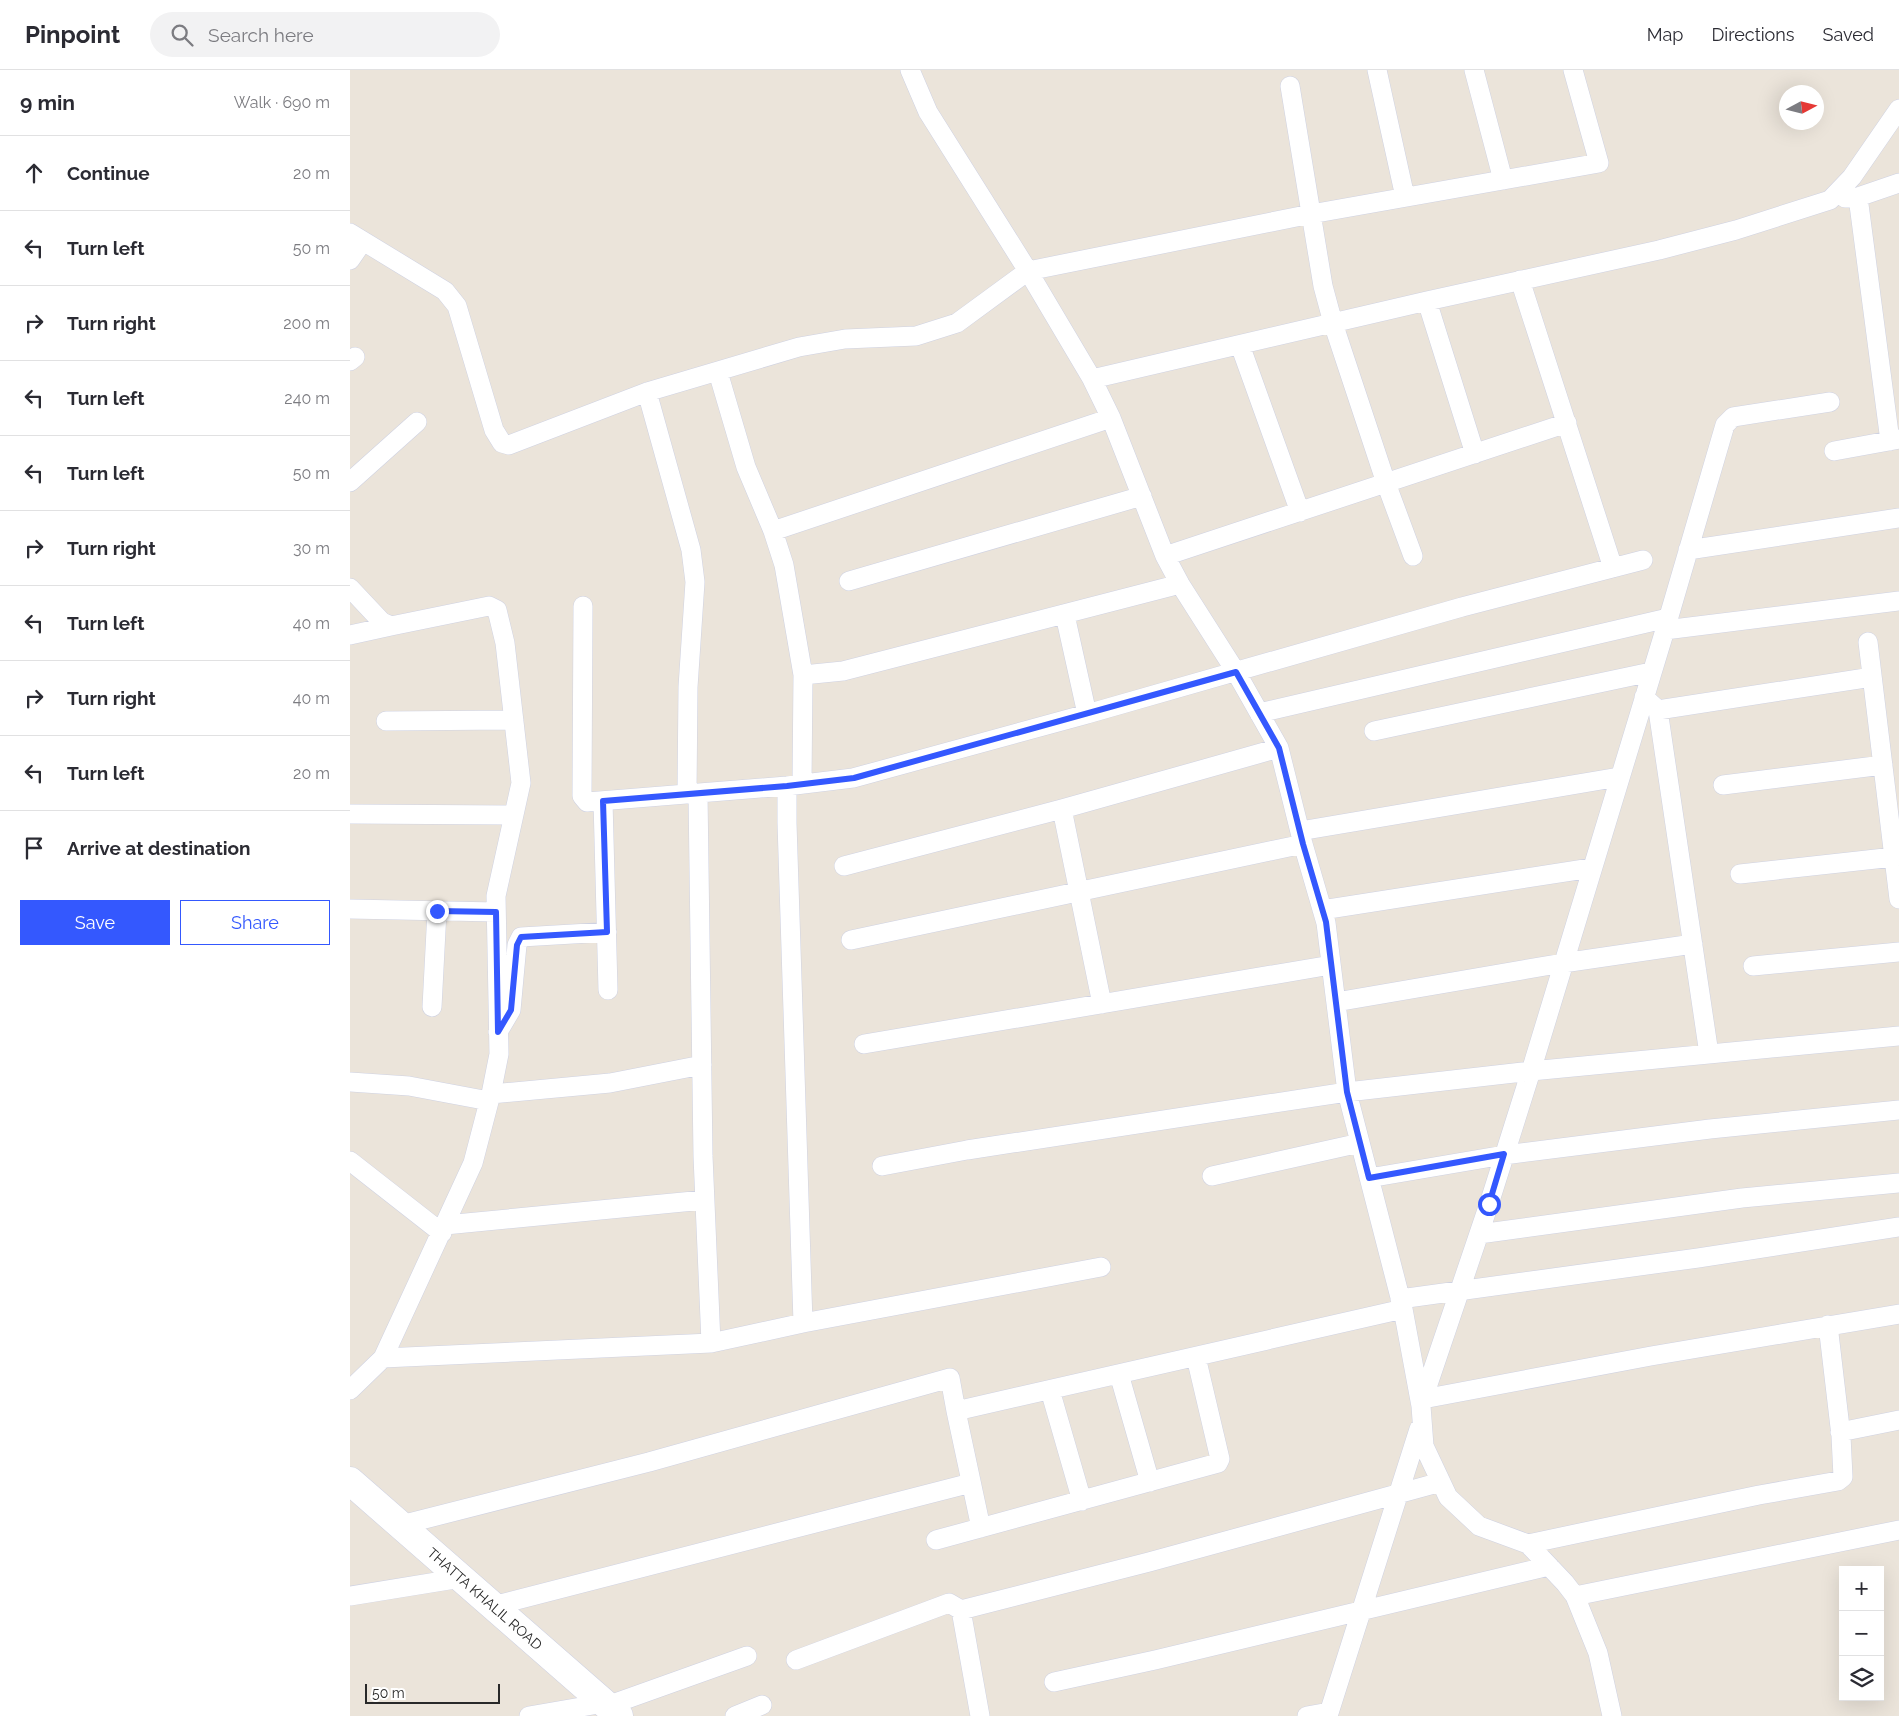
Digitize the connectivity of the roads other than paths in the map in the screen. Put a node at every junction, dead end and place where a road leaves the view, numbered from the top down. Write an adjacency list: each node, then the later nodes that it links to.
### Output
1 (910, 70): 15 (street)
2 (1377, 70): 10 (street)
3 (1474, 70): 7 (street)
4 (1573, 70): 7 (street)
5 (1290, 86): 12 (street)
6 (1899, 109): 11 (street)
7 (1503, 180): 10 (street)
8 (1899, 183): 9 (street)
9 (1858, 197): 11 (street); 27 (street)
10 (1405, 198): 12 (street)
11 (1830, 200): 16 (street)
12 (1310, 214): 15 (street); 18 (street)
13 (356, 237): 14 (street); 22 (street)
14 (350, 260)
15 (1028, 271): 20 (street); 21 (street)
16 (1520, 280): 17 (street); 26 (street)
17 (1427, 301): 18 (street); 29 (street)
18 (1333, 324): 19 (street); 31 (street)
19 (1240, 345): 21 (street); 33 (street)
20 (718, 372): 22 (street); 35 (street)
21 (1092, 379): 24 (street)
22 (647, 392): 67 (street)
23 (1830, 402): 36 (street)
24 (1111, 418): 32 (street); 35 (street)
25 (417, 422): 30 (street)
26 (1567, 423): 29 (street); 40 (street)
27 (1894, 440): 28 (street)
28 (1834, 451)
29 (1475, 454): 31 (street)
30 (350, 482)
31 (1386, 484): 33 (street); 38 (street)
32 (1142, 496): 37 (street); 41 (street)
33 (1300, 512): 37 (street)
34 (1899, 518): 36 (street)
35 (773, 530): 53 (street)
36 (1688, 550): 47 (street)
37 (1165, 556): 42 (street)
38 (1413, 556)
39 (1643, 560): 40 (street)
40 (1613, 568): 51 (street)
41 (849, 581)
42 (1180, 584): 46 (street); 51 (street)
43 (350, 588): 48 (street)
44 (1899, 601): 47 (street)
45 (583, 606): 68 (street)
46 (1065, 614): 53 (street); 58 (street)
47 (1666, 624): 52 (street); 57 (street)
48 (390, 626): 49 (street); 59 (street)
49 (350, 635)
50 (1868, 642): 54 (street)
51 (1236, 672): 57 (street); 58 (street)
52 (1651, 672): 55 (street); 61 (street)
53 (803, 675): 65 (street)
54 (1872, 678): 56 (street); 63 (street)
55 (1644, 698): 56 (street); 64 (street)
56 (1658, 710): 85 (street)
57 (1259, 713): 62 (street)
58 (1087, 714): 65 (street)
59 (514, 720): 60 (street); 71 (street)
60 (386, 721)
61 (1374, 731)
62 (1279, 748): 69 (street); 72 (street)
63 (1883, 765): 66 (street); 73 (street)
64 (1619, 777): 72 (street); 75 (street)
65 (795, 785): 67 (street); 119 (street)
66 (1723, 785)
67 (693, 794): 68 (street); 98 (street)
68 (603, 801): 83 (street)
69 (1062, 808): 74 (street); 77 (street)
70 (350, 814): 71 (street)
71 (514, 815): 82 (street)
72 (1301, 837): 77 (street); 80 (street)
73 (1894, 857): 76 (street); 78 (street)
74 (844, 866)
75 (1591, 868): 80 (street); 87 (street)
76 (1740, 874)
77 (1078, 892): 84 (street); 92 (street)
78 (1899, 899)
79 (350, 909): 81 (street)
80 (1322, 910): 88 (street)
81 (437, 911): 82 (street); 93 (street)
82 (496, 912): 94 (street)
83 (607, 932): 90 (street); 94 (street)
84 (851, 940)
85 (1693, 944): 87 (street); 97 (street)
86 (1899, 952): 89 (street)
87 (1563, 963): 91 (street); 99 (street)
88 (1331, 965): 91 (street); 92 (street)
89 (1753, 966)
90 (608, 990)
91 (1336, 1002): 101 (street)
92 (1102, 1004): 96 (street)
93 (432, 1008)
94 (498, 1032): 102 (street)
95 (1899, 1036): 97 (street)
96 (864, 1044)
97 (1709, 1054): 99 (street)
98 (702, 1064): 102 (street); 111 (street)
99 (1530, 1071): 101 (street); 105 (street)
100 (350, 1082): 102 (street)
101 (1347, 1092): 104 (street); 107 (street)
102 (490, 1097): 113 (street)
103 (1899, 1110): 105 (street)
104 (1360, 1143): 108 (street); 109 (street)
105 (1504, 1154): 109 (street); 114 (street)
106 (350, 1161): 113 (street)
107 (882, 1166)
108 (1212, 1176)
109 (1369, 1178): 117 (street)
110 (1899, 1183): 114 (street)
111 (704, 1200): 113 (street); 121 (street)
112 (1899, 1227): 116 (street)
113 (444, 1229): 123 (street)
114 (1479, 1234): 116 (street)
115 (1101, 1267): 119 (street)
116 (1460, 1291): 117 (street); 127 (street)
117 (1402, 1304): 122 (street); 127 (street)
118 (1899, 1314): 120 (street)
119 (803, 1323): 121 (street)
120 (1828, 1325): 127 (street); 130 (street)
121 (711, 1343): 123 (street)
122 (1196, 1357): 124 (street); 132 (street)
123 (383, 1358): 125 (street)
124 (1119, 1374): 126 (street); 132 (street)
125 (350, 1390)
126 (1050, 1390): 128 (street); 136 (street)
127 (1422, 1409): 133 (street); 135 (street)
128 (956, 1411): 134 (street); 137 (street)
129 (1899, 1420): 130 (street)
130 (1840, 1432): 141 (street)
131 (350, 1481): 137 (street, THATTA KHALIL ROAD)
132 (1150, 1482): 136 (street)
133 (1441, 1482): 135 (street); 141 (street)
134 (971, 1484): 138 (street); 146 (street)
135 (1398, 1495): 147 (street); 148 (street)
136 (1082, 1501): 138 (street)
137 (401, 1525): 143 (street, THATTA KHALIL ROAD)
138 (981, 1528): 140 (street)
139 (1899, 1530): 145 (street)
140 (936, 1540)
141 (1528, 1544): 142 (street)
142 (1549, 1566): 145 (street); 148 (street)
143 (461, 1578): 144 (street); 146 (street, THATTA KHALIL ROAD)
144 (350, 1596)
145 (1575, 1596): 159 (street)
146 (493, 1606): 153 (street, THATTA KHALIL ROAD)
147 (961, 1610): 150 (street); 157 (street)
148 (1361, 1611): 151 (street); 154 (street)
149 (746, 1656): 153 (street)
150 (796, 1660)
151 (1054, 1682)
152 (762, 1705): 156 (street)
153 (610, 1708): 155 (street)
154 (1329, 1714): 158 (street)
155 (529, 1716)
156 (734, 1716)
157 (980, 1716)
158 (1307, 1716)
159 (1612, 1716)

